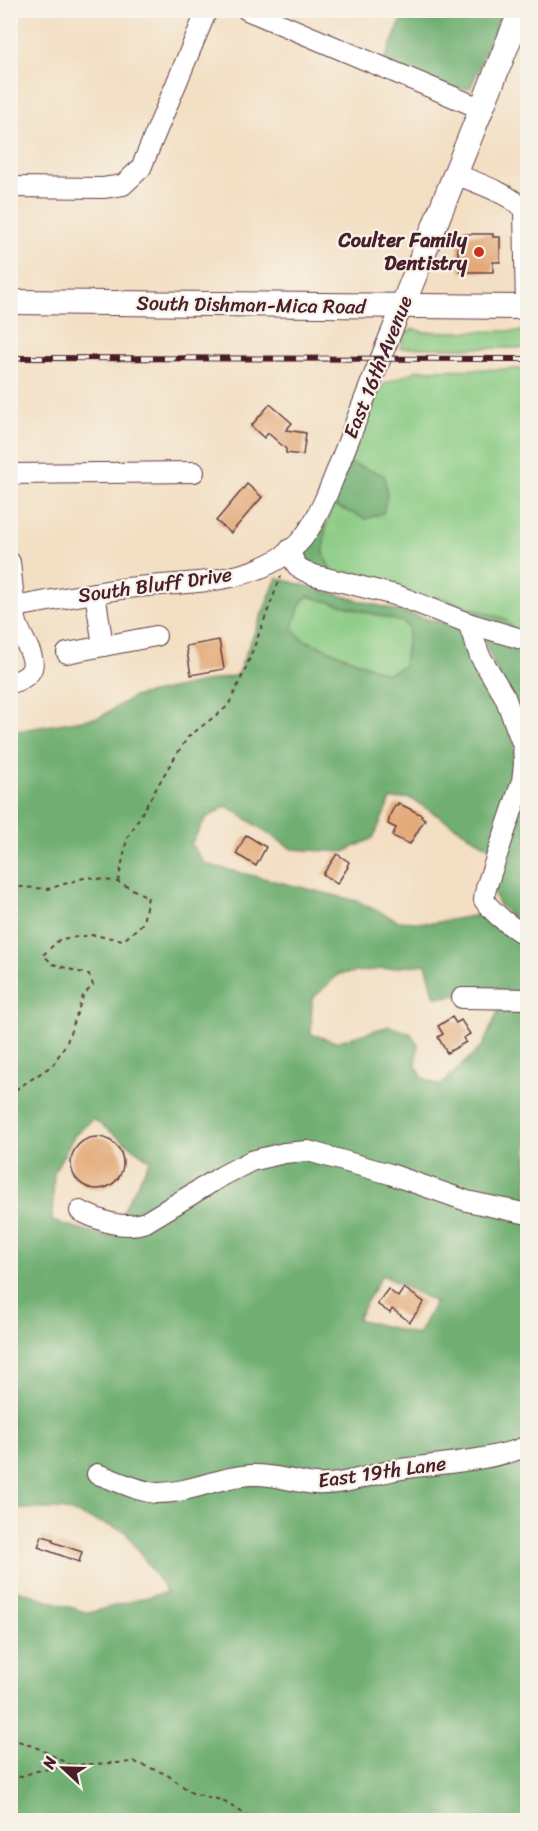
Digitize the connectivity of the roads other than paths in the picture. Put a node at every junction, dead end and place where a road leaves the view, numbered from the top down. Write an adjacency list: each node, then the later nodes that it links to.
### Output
1 (207, 10): 7 (street)
2 (247, 10): 4 (street)
3 (521, 10): 5 (main road, East 16th Avenue)
4 (290, 18): 5 (street)
5 (482, 109): 6 (main road, East 16th Avenue)
6 (455, 174): 9 (main road, East 16th Avenue); 10 (street)
7 (10, 188)
8 (10, 302): 9 (main road, South Dishman-Mica Road)
9 (402, 307): 10 (main road, South Dishman-Mica Road); 13 (street, East 16th Avenue)
10 (527, 307)
11 (194, 472): 12 (street)
12 (10, 474)
13 (290, 549): 15 (street, South Bluff Drive); 17 (street)
14 (10, 562): 16 (street)
15 (95, 593): 16 (street, South Bluff Drive); 20 (street)
16 (13, 608): 22 (street)
17 (468, 623): 19 (street); 23 (street)
18 (156, 636): 20 (street)
19 (528, 641)
20 (103, 646): 21 (street)
21 (68, 653)
22 (11, 683)
23 (526, 762): 24 (street)
24 (528, 936)
25 (462, 998): 26 (street)
26 (528, 999)
27 (80, 1211): 28 (street)
28 (528, 1214)
29 (528, 1446): 30 (street, East 19th Lane)
30 (97, 1474)

